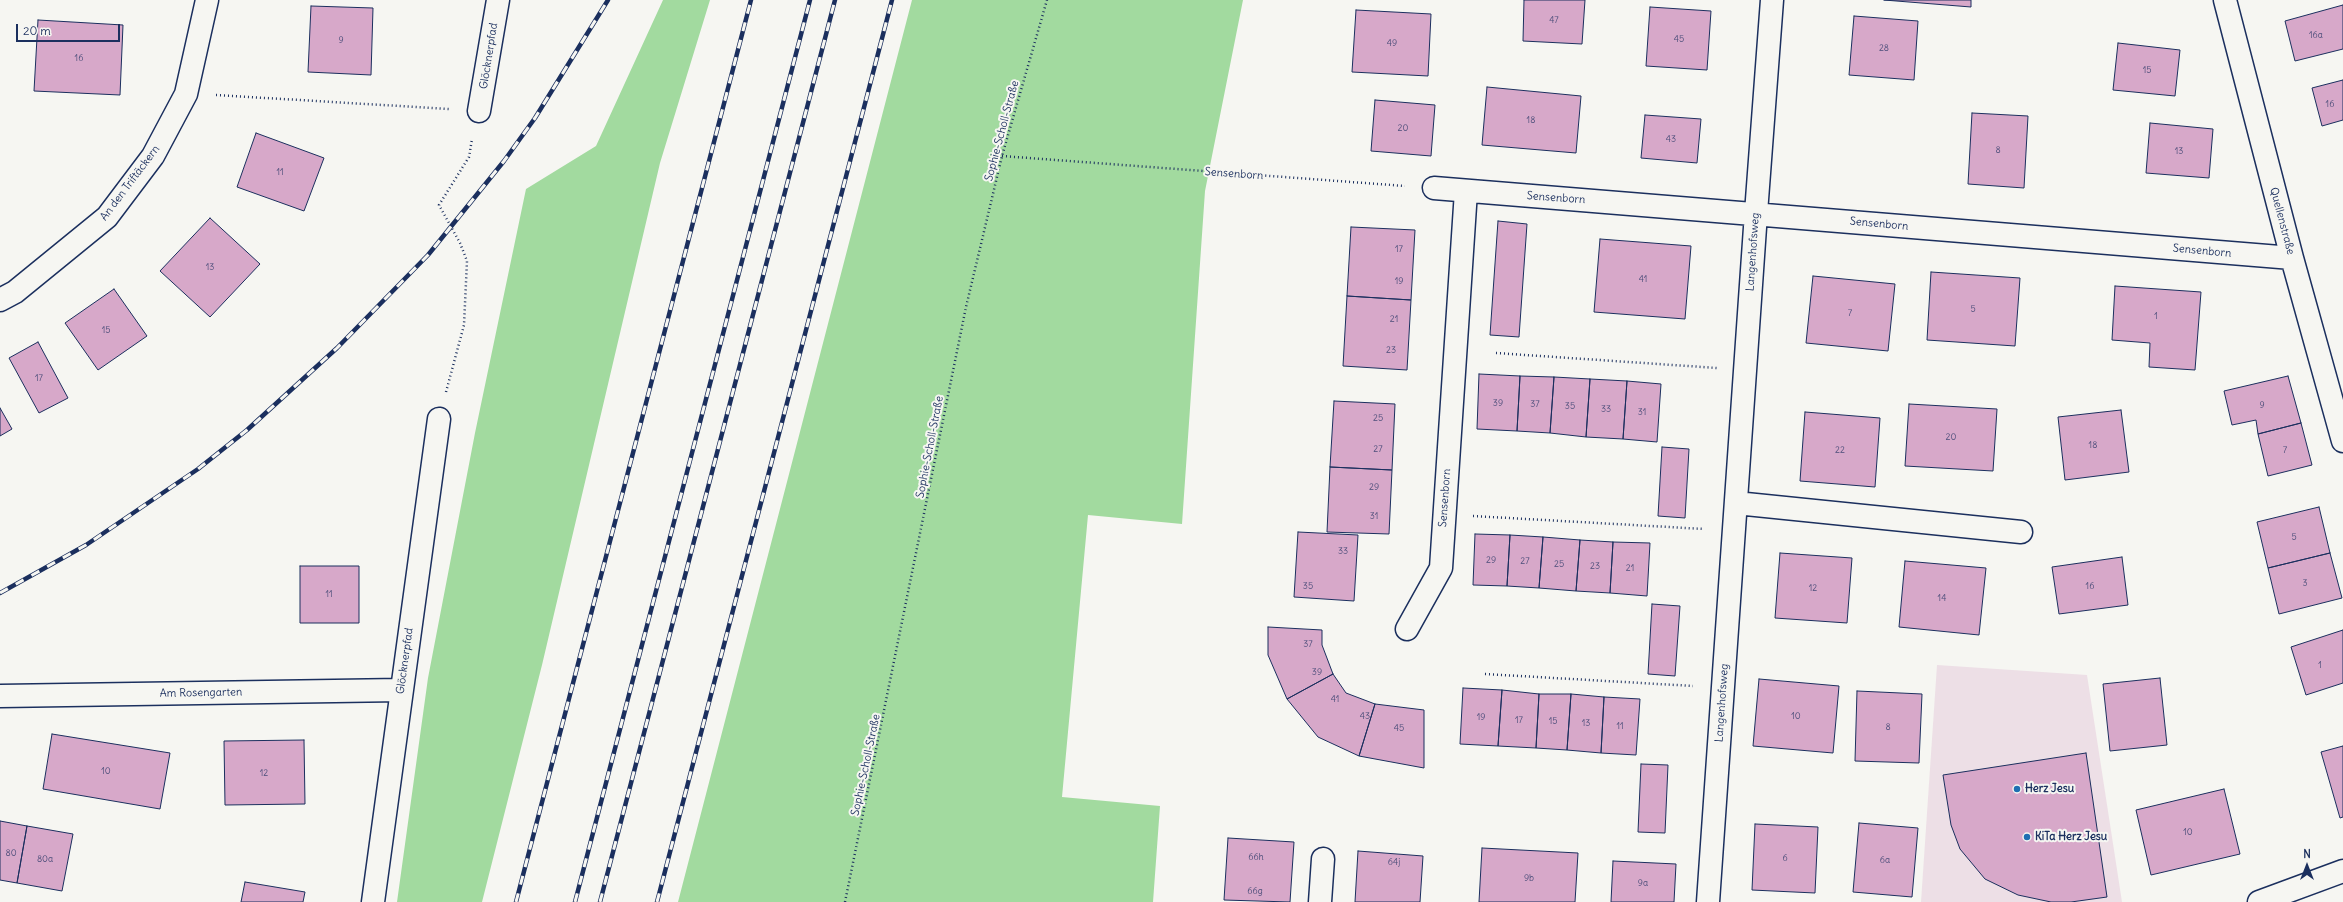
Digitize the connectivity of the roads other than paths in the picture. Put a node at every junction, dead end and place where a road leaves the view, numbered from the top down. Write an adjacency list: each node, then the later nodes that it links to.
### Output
1 (207, 0): 10 (street, An den Triftäckern)
2 (498, 0): 5 (street, Glöcknerpfad)
3 (1772, 0): 8 (street, Langenhofsweg)
4 (2225, 0): 9 (street, Quellenstraße)
5 (479, 111)
6 (1434, 188): 7 (street, Sensenborn)
7 (1466, 191): 8 (street, Sensenborn); 15 (street, Sensenborn)
8 (1756, 213): 9 (street, Sensenborn); 13 (street, Langenhofsweg)
9 (2292, 258): 12 (street, Quellenstraße)
10 (0, 300)
11 (438, 419): 16 (street, Glöcknerpfad)
12 (2343, 440)
13 (1736, 503): 14 (street); 22 (street, Langenhofsweg)
14 (2021, 532)
15 (1407, 629)
16 (401, 690): 17 (street, Am Rosengarten); 20 (street, Glöcknerpfad)
17 (0, 696)
18 (1323, 859): 21 (street)
19 (2343, 871): 23 (street)
20 (373, 902)
21 (1320, 902)
22 (1708, 902)
23 (2259, 902)

